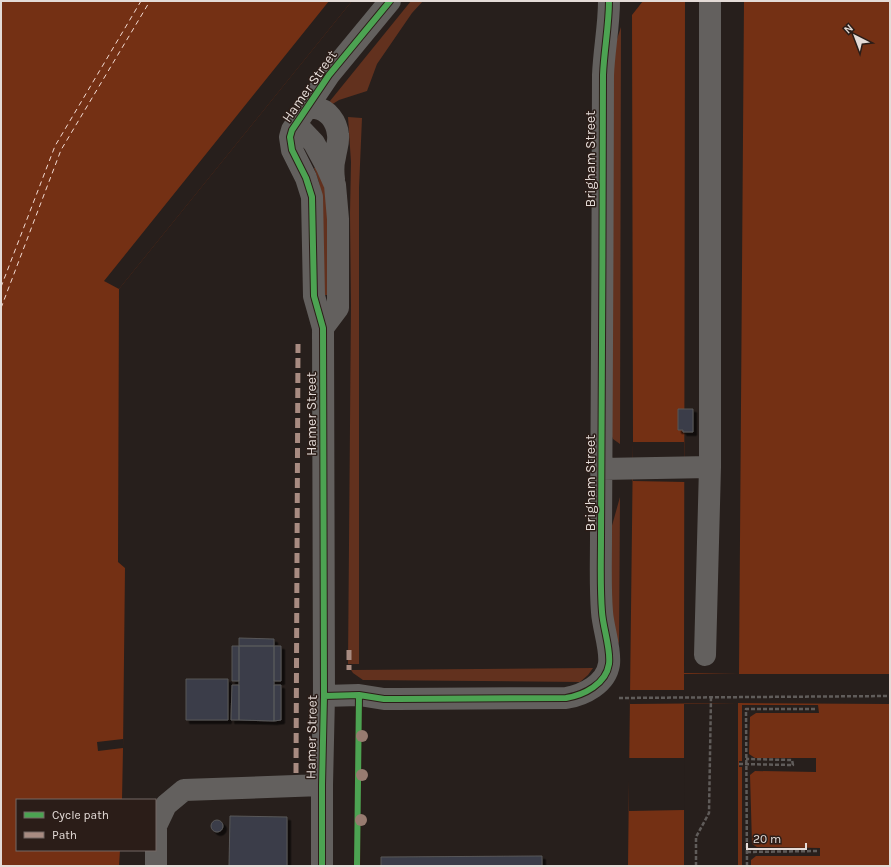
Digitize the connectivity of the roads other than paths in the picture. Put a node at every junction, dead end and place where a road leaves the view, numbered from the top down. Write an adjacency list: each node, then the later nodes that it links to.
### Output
1 (390, 1): 4 (street, Hamer Street)
2 (608, 1): 8 (street, Brigham Street)
3 (710, 1): 7 (street)
4 (301, 116): 5 (street, Hamer Street); 5 (street); 6 (street, Hamer Street)
5 (335, 185): 6 (street, Hamer Street)
6 (323, 328): 10 (street, Hamer Street)
7 (710, 467): 8 (street); 9 (street)
8 (602, 469): 10 (street, Brigham Street)
9 (705, 655)
10 (324, 696): 11 (street, Hamer Street)
11 (322, 785): 12 (street); 13 (street, Hamer Street)
12 (156, 866)
13 (322, 866)

